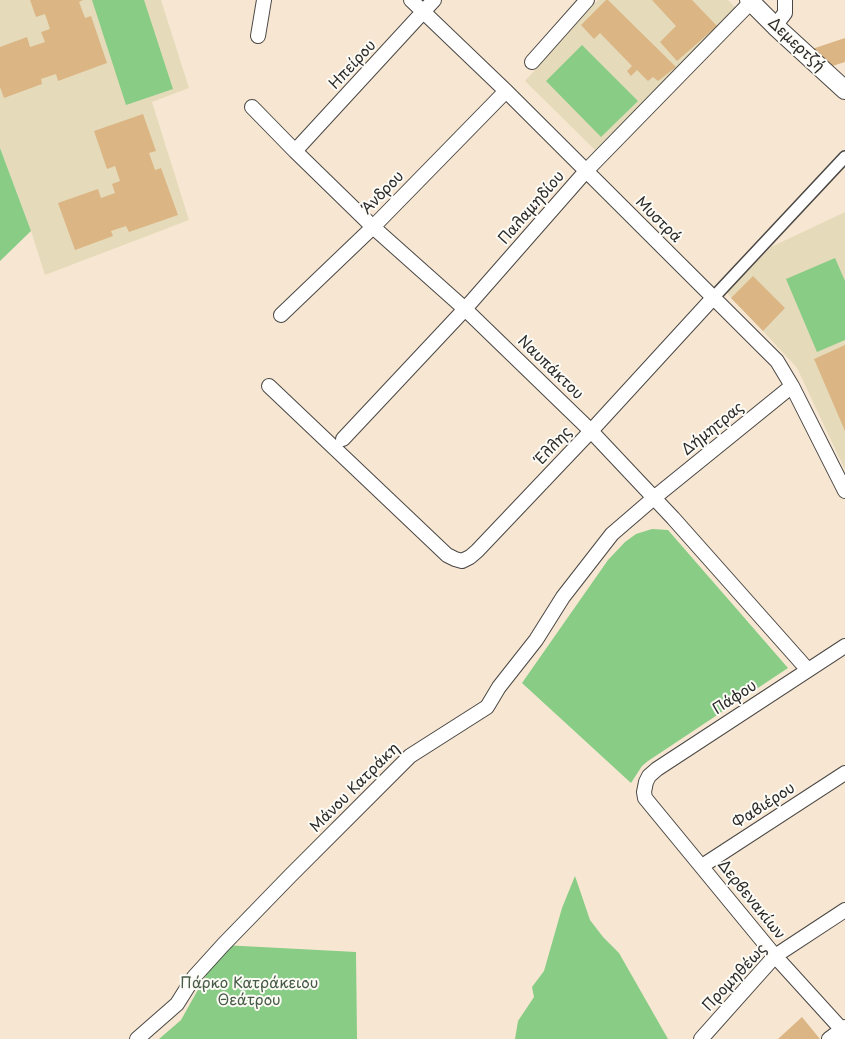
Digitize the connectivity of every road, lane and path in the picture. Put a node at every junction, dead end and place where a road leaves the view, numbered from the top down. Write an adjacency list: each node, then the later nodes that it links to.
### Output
1 (264, 0): 9 (street)
2 (411, 0): 7 (street, Μυστρά)
3 (434, 0): 7 (street, Ηπείρου)
4 (587, 0): 10 (street)
5 (786, 0): 8 (street)
6 (750, 1): 8 (street, Δεμερτζή); 16 (street, Παλαμηδίου)
7 (423, 12): 12 (street, Μυστρά); 14 (street, Ηπείρου)
8 (775, 26): 11 (street, Δεμερτζή)
9 (258, 36)
10 (532, 62)
11 (845, 90)
12 (506, 91): 16 (street, Μυστρά); 17 (street, Άνδρου)
13 (252, 106): 14 (street, Ναυπάκτου)
14 (295, 152): 17 (street, Ναυπάκτου)
15 (845, 158): 18 (street, Έλλης)
16 (586, 171): 18 (street, Μυστρά); 19 (street, Παλαμηδίου)
17 (373, 227): 19 (street, Ναυπάκτου); 20 (street, Άνδρου)
18 (713, 298): 22 (street, Μυστρά); 23 (street, Έλλης)
19 (465, 309): 23 (street, Ναυπάκτου); 24 (street, Παλαμηδίου)
20 (281, 315)
21 (269, 386): 23 (street, Έλλης)
22 (792, 386): 25 (street, Μυστρά); 26 (street, Δήμητρας)
23 (591, 431): 26 (street, Ναυπάκτου)
24 (343, 439)
25 (845, 491)
26 (655, 497): 28 (street, Ναυπάκτου); 35 (street, Μάνου Κατράκη)
27 (845, 646): 28 (street, Πάφου)
28 (808, 670): 30 (street, Πάφου)
29 (845, 773): 31 (street, Φαβιέρου)
30 (646, 782): 31 (street, Δερβενακίων)
31 (702, 866): 33 (street, Δερβενακίων)
32 (845, 910): 33 (street, Προμηθέως)
33 (775, 956): 34 (street, Δερβενακίων); 36 (street, Προμηθέως)
34 (844, 1030): 37 (street)
35 (137, 1039)
36 (701, 1039)
37 (829, 1039)

